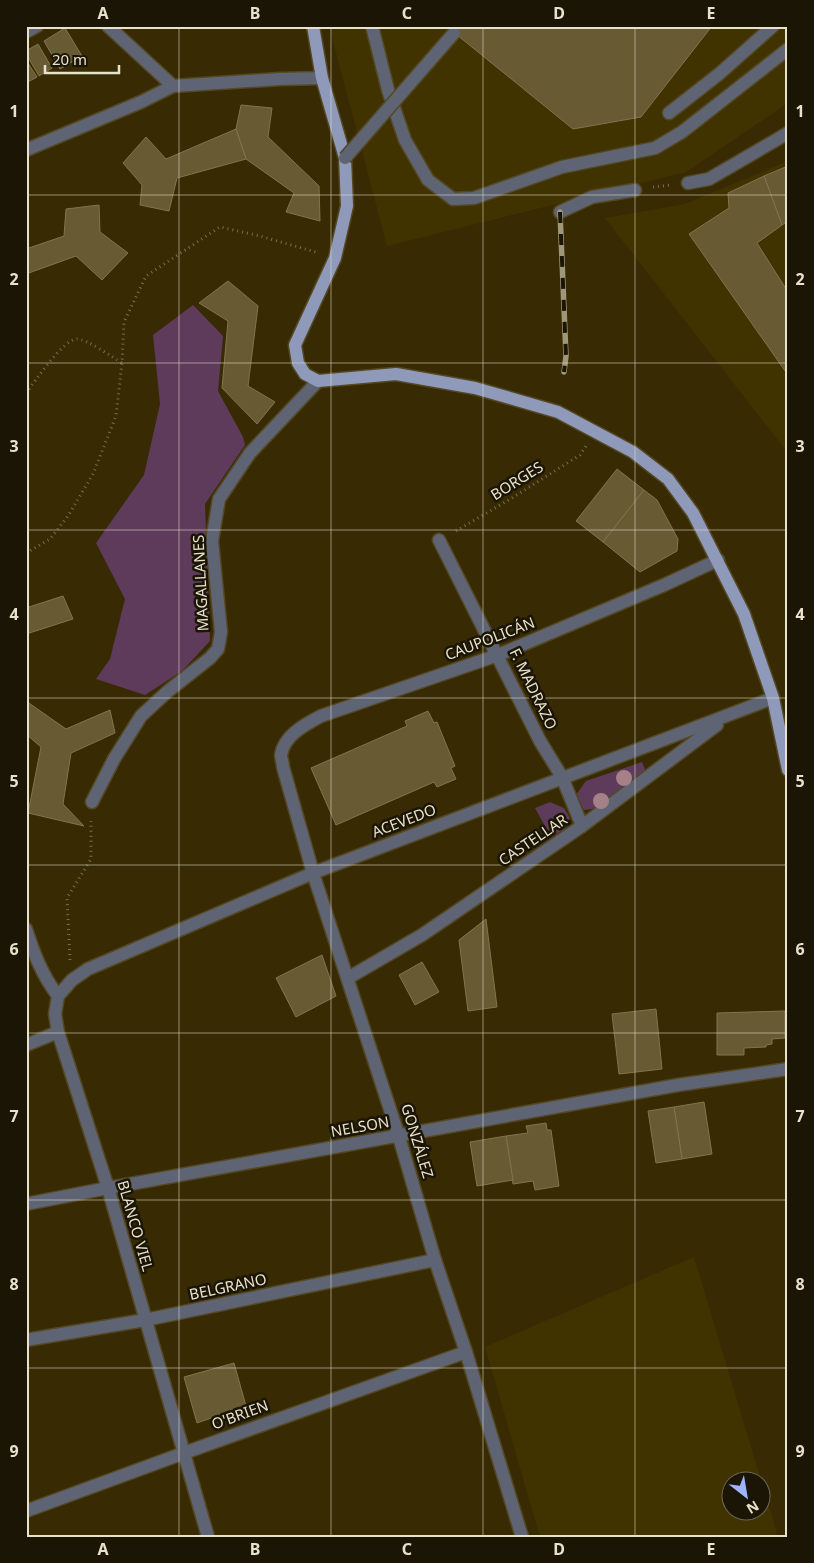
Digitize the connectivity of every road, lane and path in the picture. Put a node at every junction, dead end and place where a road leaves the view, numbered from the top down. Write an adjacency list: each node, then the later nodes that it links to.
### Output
1 (37, 26): 6 (street)
2 (108, 26): 10 (street)
3 (313, 26): 9 (main road)
4 (372, 26): 8 (street)
5 (773, 26): 11 (street)
6 (26, 32)
7 (454, 33): 14 (street, bridge)
8 (788, 49)
9 (322, 78): 10 (street); 14 (main road)
10 (174, 86): 13 (street)
11 (669, 114)
12 (788, 133): 15 (street)
13 (26, 150)
14 (345, 158): 18 (main road)
15 (688, 183): 16 (path)
16 (634, 190): 17 (street)
17 (560, 212)
18 (335, 258): 19 (path); 20 (main road)
19 (122, 363): 21 (path); 24 (path)
20 (318, 381): 22 (main road); 32 (street, MAGALLANES)
21 (26, 394)
22 (596, 432): 23 (path, BORGES); 25 (main road)
23 (439, 540): 26 (street, F. MADRAZO)
24 (26, 552)
25 (718, 560): 26 (street, CAUPOLICÁN); 27 (main road)
26 (498, 655): 29 (street, CAUPOLICÁN); 31 (street, F. MADRAZO)
27 (773, 698): 28 (street, ACEVEDO); 30 (main road)
28 (729, 716): 31 (street, ACEVEDO); 33 (street, CASTELLAR)
29 (281, 754): 34 (street, GONZÁLEZ)
30 (788, 770)
31 (562, 778): 33 (street, F. MADRAZO); 34 (street, ACEVEDO)
32 (92, 802): 37 (path)
33 (582, 826): 36 (street, CASTELLAR)
34 (313, 873): 36 (street, GONZÁLEZ); 37 (street, ACEVEDO)
35 (26, 929): 38 (street)
36 (348, 978): 42 (street, GONZÁLEZ)
37 (72, 980): 38 (street, ACEVEDO)
38 (58, 996): 39 (street, BLANCO VIEL)
39 (58, 1032): 40 (street); 43 (street, BLANCO VIEL)
40 (26, 1044)
41 (788, 1069): 42 (street, NELSON)
42 (399, 1137): 43 (street, NELSON); 45 (street, GONZÁLEZ)
43 (108, 1188): 44 (street, NELSON); 46 (street, BLANCO VIEL)
44 (26, 1204)
45 (435, 1260): 46 (street, BELGRANO); 48 (street, GONZÁLEZ)
46 (145, 1320): 47 (street, BELGRANO); 49 (street, BLANCO VIEL)
47 (26, 1340)
48 (466, 1352): 49 (street, O'BRIEN); 52 (street, GONZÁLEZ)
49 (184, 1453): 50 (street, O'BRIEN); 51 (street, BLANCO VIEL)
50 (26, 1511)
51 (208, 1537)
52 (522, 1537)

